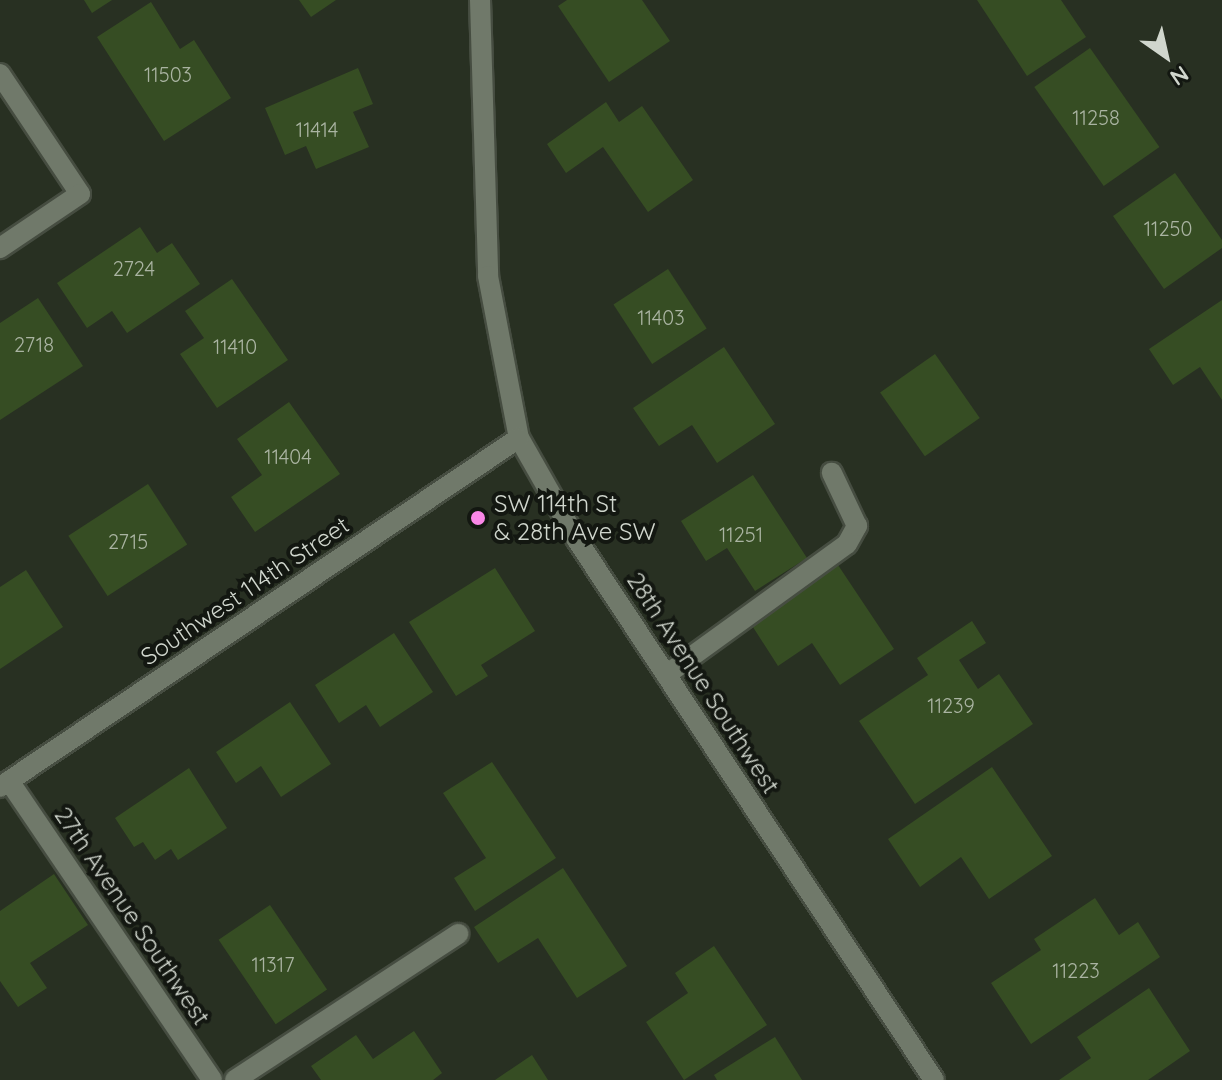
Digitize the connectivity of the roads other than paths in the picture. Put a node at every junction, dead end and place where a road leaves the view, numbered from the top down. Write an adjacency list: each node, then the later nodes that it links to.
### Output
1 (480, 0): 4 (street, 28th Avenue Southwest)
2 (0, 74): 3 (street)
3 (0, 248)
4 (519, 438): 6 (street, 28th Avenue Southwest); 7 (street, Southwest 114th Street)
5 (832, 473): 6 (street)
6 (666, 675): 11 (street, 28th Avenue Southwest)
7 (4, 784): 9 (street, 27th Avenue Southwest)
8 (458, 934): 10 (street)
9 (212, 1080)
10 (235, 1080)
11 (934, 1080)

